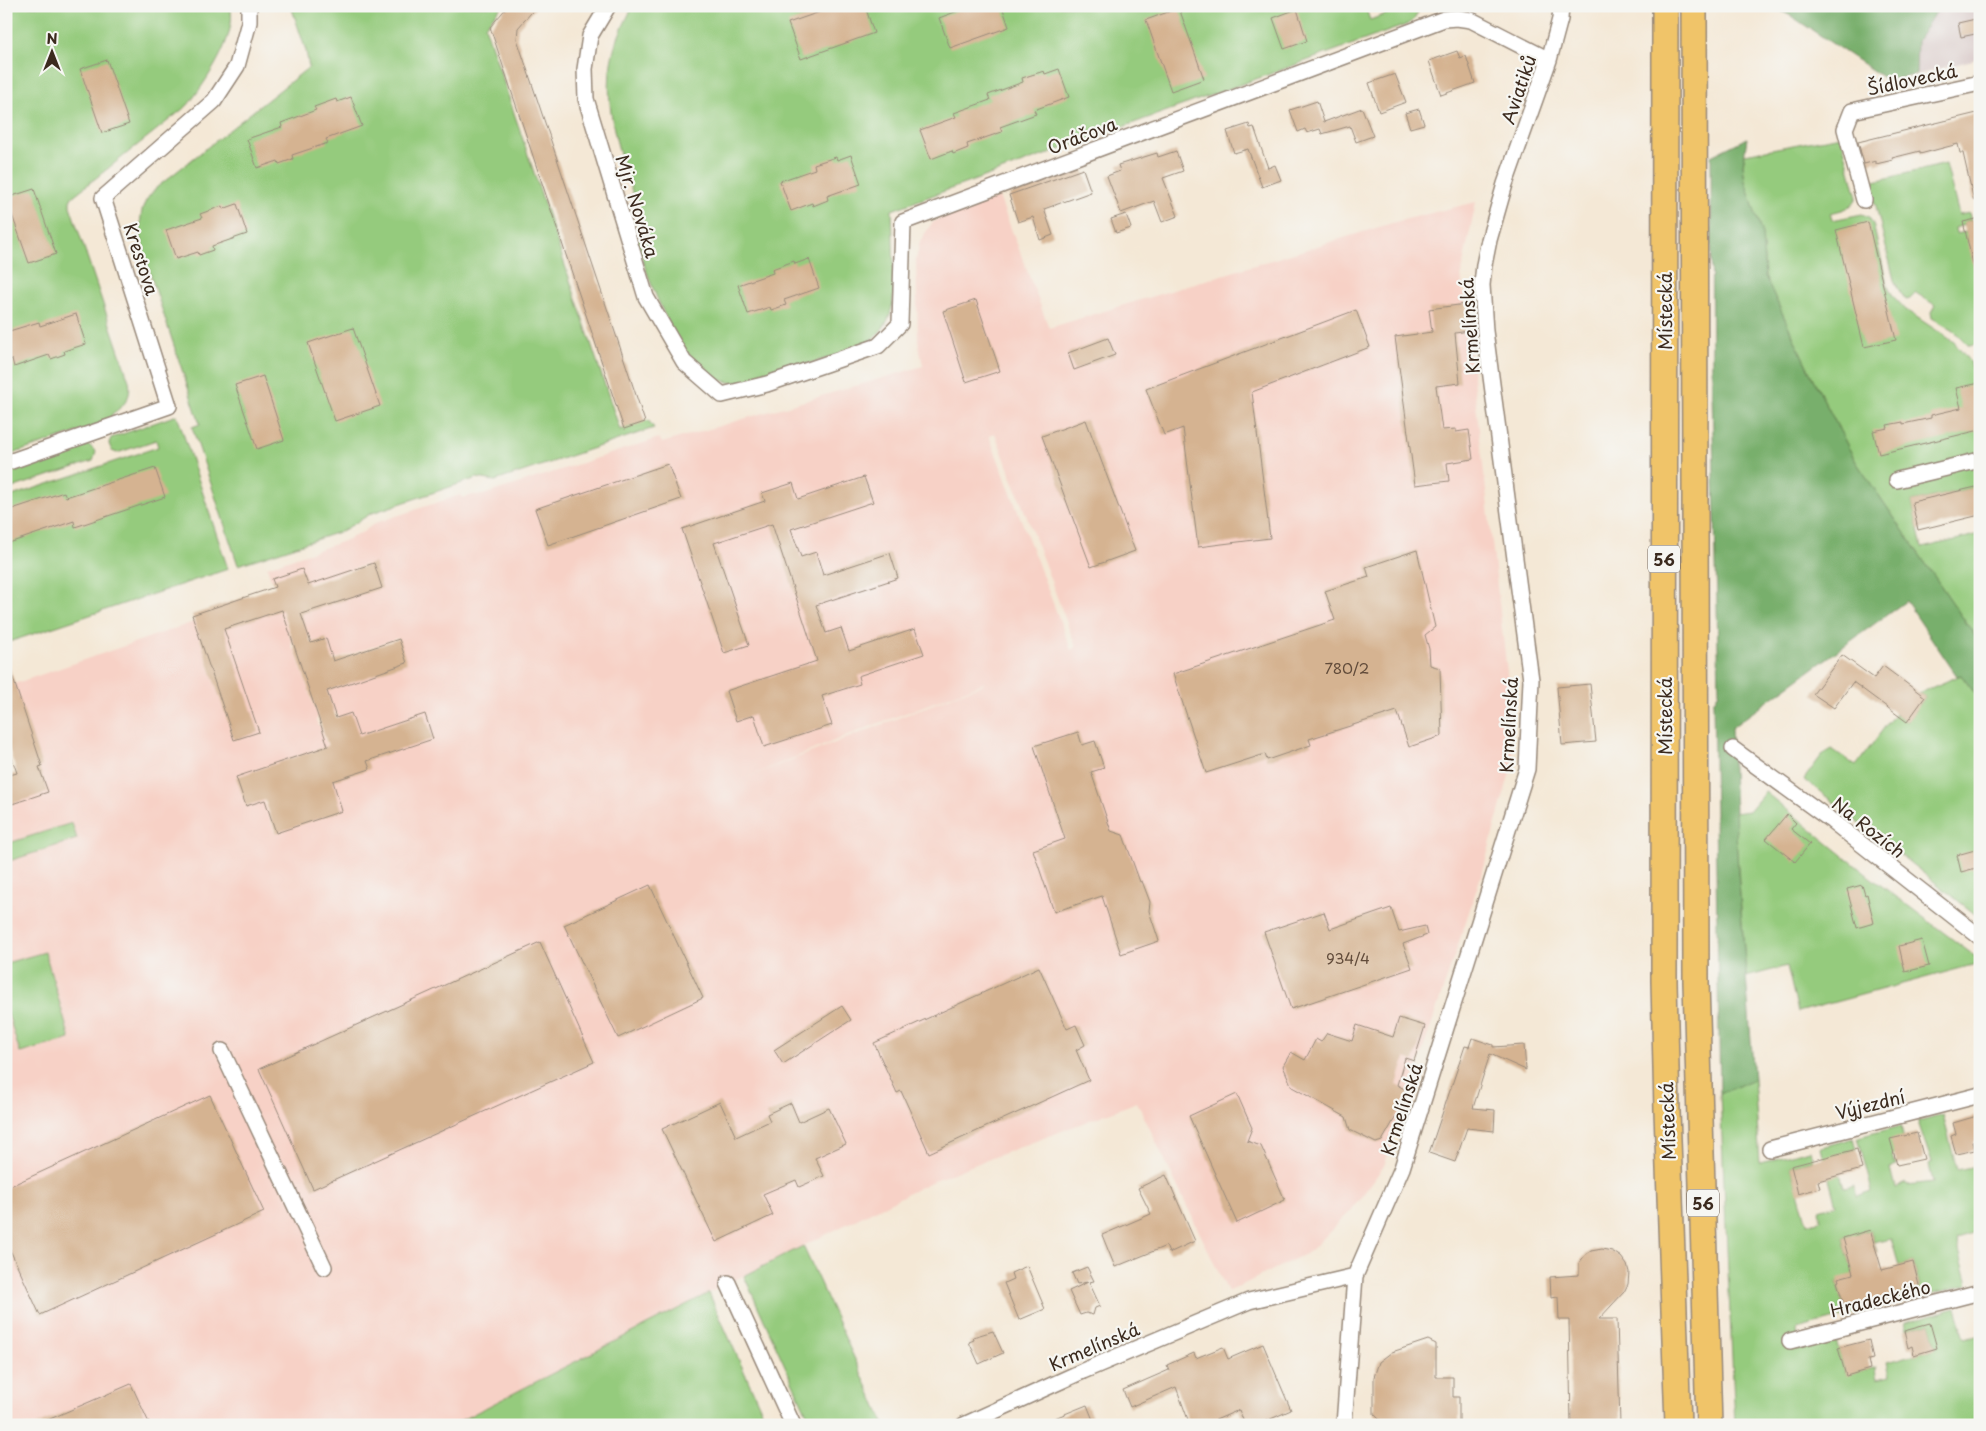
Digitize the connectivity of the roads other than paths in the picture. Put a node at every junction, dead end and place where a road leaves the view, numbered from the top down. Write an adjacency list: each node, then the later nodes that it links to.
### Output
1 (249, 6): 13 (street, Krestova)
2 (608, 6): 11 (street, Mjr. Nováka)
3 (1561, 6): 7 (street, Aviatiků)
4 (1665, 6): 28 (highway, Místecká / 56)
5 (1694, 6): 29 (highway, Místecká / 56)
6 (1441, 13): 7 (street, Oráčova); 11 (street, Oráčova)
7 (1549, 60): 9 (street, Aviatiků)
8 (1980, 84): 10 (street, Šídlovecká)
9 (1505, 184): 21 (street, Krmelínská)
10 (1864, 200)
11 (722, 395)
12 (1980, 460): 14 (street)
13 (6, 463)
14 (1897, 480)
15 (1733, 749): 16 (street, Na Rozích)
16 (1980, 937)
17 (222, 1051): 20 (street)
18 (1980, 1095): 19 (street, Výjezdní)
19 (1770, 1149)
20 (324, 1267)
21 (1355, 1276): 26 (street, Krmelínská); 27 (street, Krmelínská)
22 (728, 1283): 25 (street)
23 (1980, 1292): 24 (street, Hradeckého)
24 (1790, 1341)
25 (793, 1425)
26 (964, 1425)
27 (1344, 1425)
28 (1678, 1425)
29 (1709, 1425)

